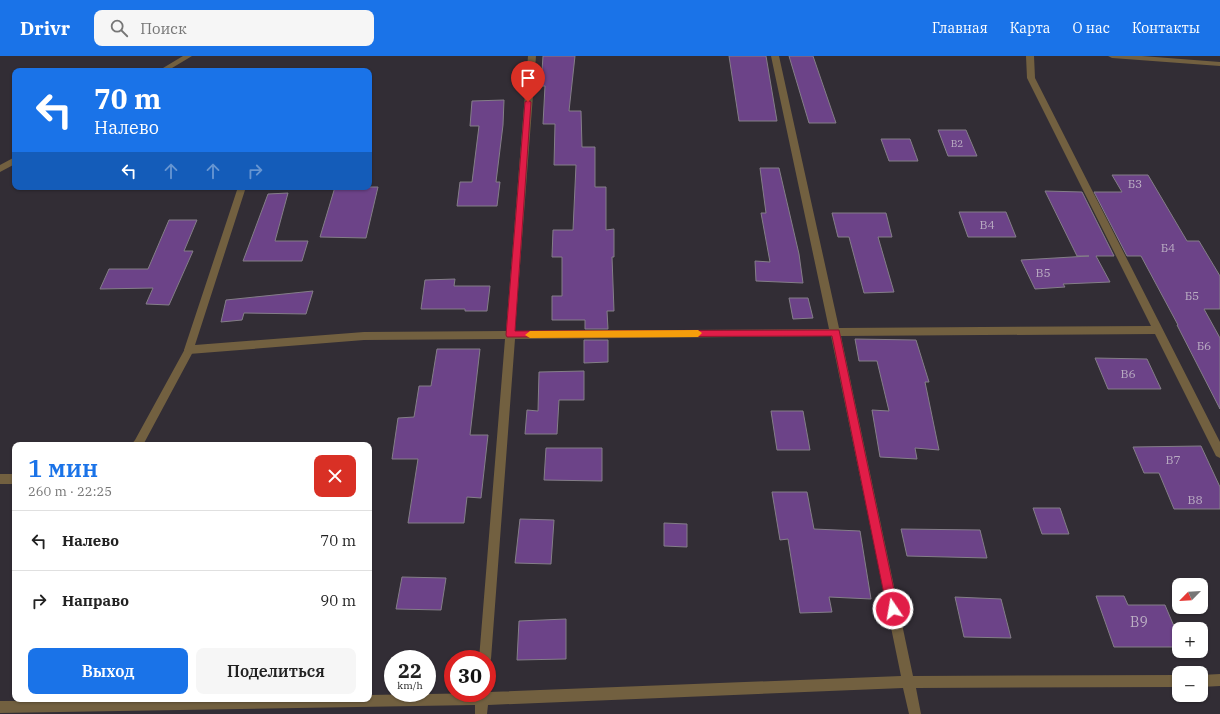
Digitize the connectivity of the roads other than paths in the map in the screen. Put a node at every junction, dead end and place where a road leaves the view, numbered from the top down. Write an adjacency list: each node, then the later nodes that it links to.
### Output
1 (188, 56): 7 (street)
2 (532, 56): 13 (street)
3 (775, 56): 12 (street)
4 (1030, 56): 11 (street)
5 (1112, 56): 6 (street)
6 (1220, 64)
7 (167, 68)
8 (12, 162): 9 (street)
9 (0, 169)
10 (241, 190): 14 (street)
11 (1157, 330): 12 (street); 16 (street)
12 (836, 332): 13 (street); 23 (street)
13 (510, 335): 14 (street); 19 (street)
14 (189, 350): 15 (street)
15 (140, 442)
16 (1220, 453)
17 (0, 479): 18 (street)
18 (12, 479)
19 (486, 650)
20 (1208, 680): 21 (street)
21 (1220, 680)
22 (1172, 681): 23 (street)
23 (908, 682): 24 (street); 31 (street)
24 (496, 696)
25 (444, 697): 26 (street)
26 (372, 699)
27 (220, 702): 29 (street)
28 (482, 702): 30 (street)
29 (0, 707)
30 (481, 714)
31 (915, 714)

